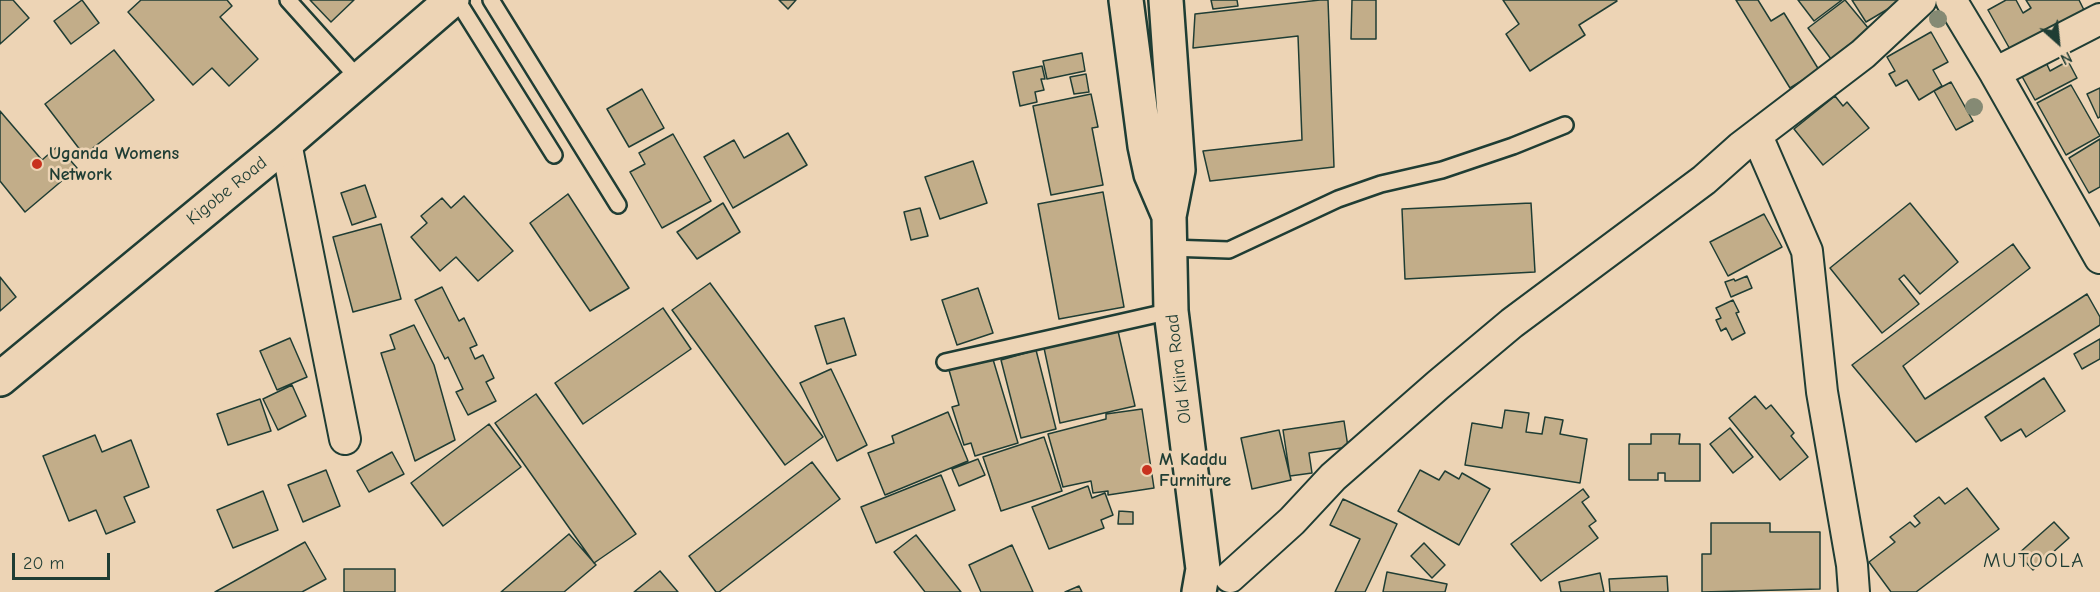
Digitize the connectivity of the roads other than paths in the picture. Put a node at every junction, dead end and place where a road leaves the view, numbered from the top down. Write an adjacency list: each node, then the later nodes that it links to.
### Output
1 (288, 0): 10 (lane)
2 (454, 0): 10 (main road, Kigobe Road); 14 (lane)
3 (491, 0): 15 (lane)
4 (1126, 0): 16 (main road, Old Kiira Road)
5 (1166, 0): 16 (main road, Old Kiira Road)
6 (1921, 0): 12 (street)
7 (1951, 0): 9 (street)
8 (2100, 19): 9 (street)
9 (1995, 73): 18 (street)
10 (359, 79): 13 (main road, Kigobe Road)
11 (1565, 125): 17 (lane)
12 (1757, 136): 23 (street); 24 (street)
13 (286, 143): 21 (main road, Kigobe Road); 22 (street)
14 (554, 155)
15 (618, 205)
16 (1168, 216): 17 (main road, Old Kiira Road)
17 (1169, 248): 19 (main road, Old Kiira Road)
18 (2100, 258)
19 (1171, 311): 20 (lane); 23 (main road, Old Kiira Road)
20 (945, 362)
21 (0, 378)
22 (345, 439)
23 (1218, 583)
24 (1854, 592)

